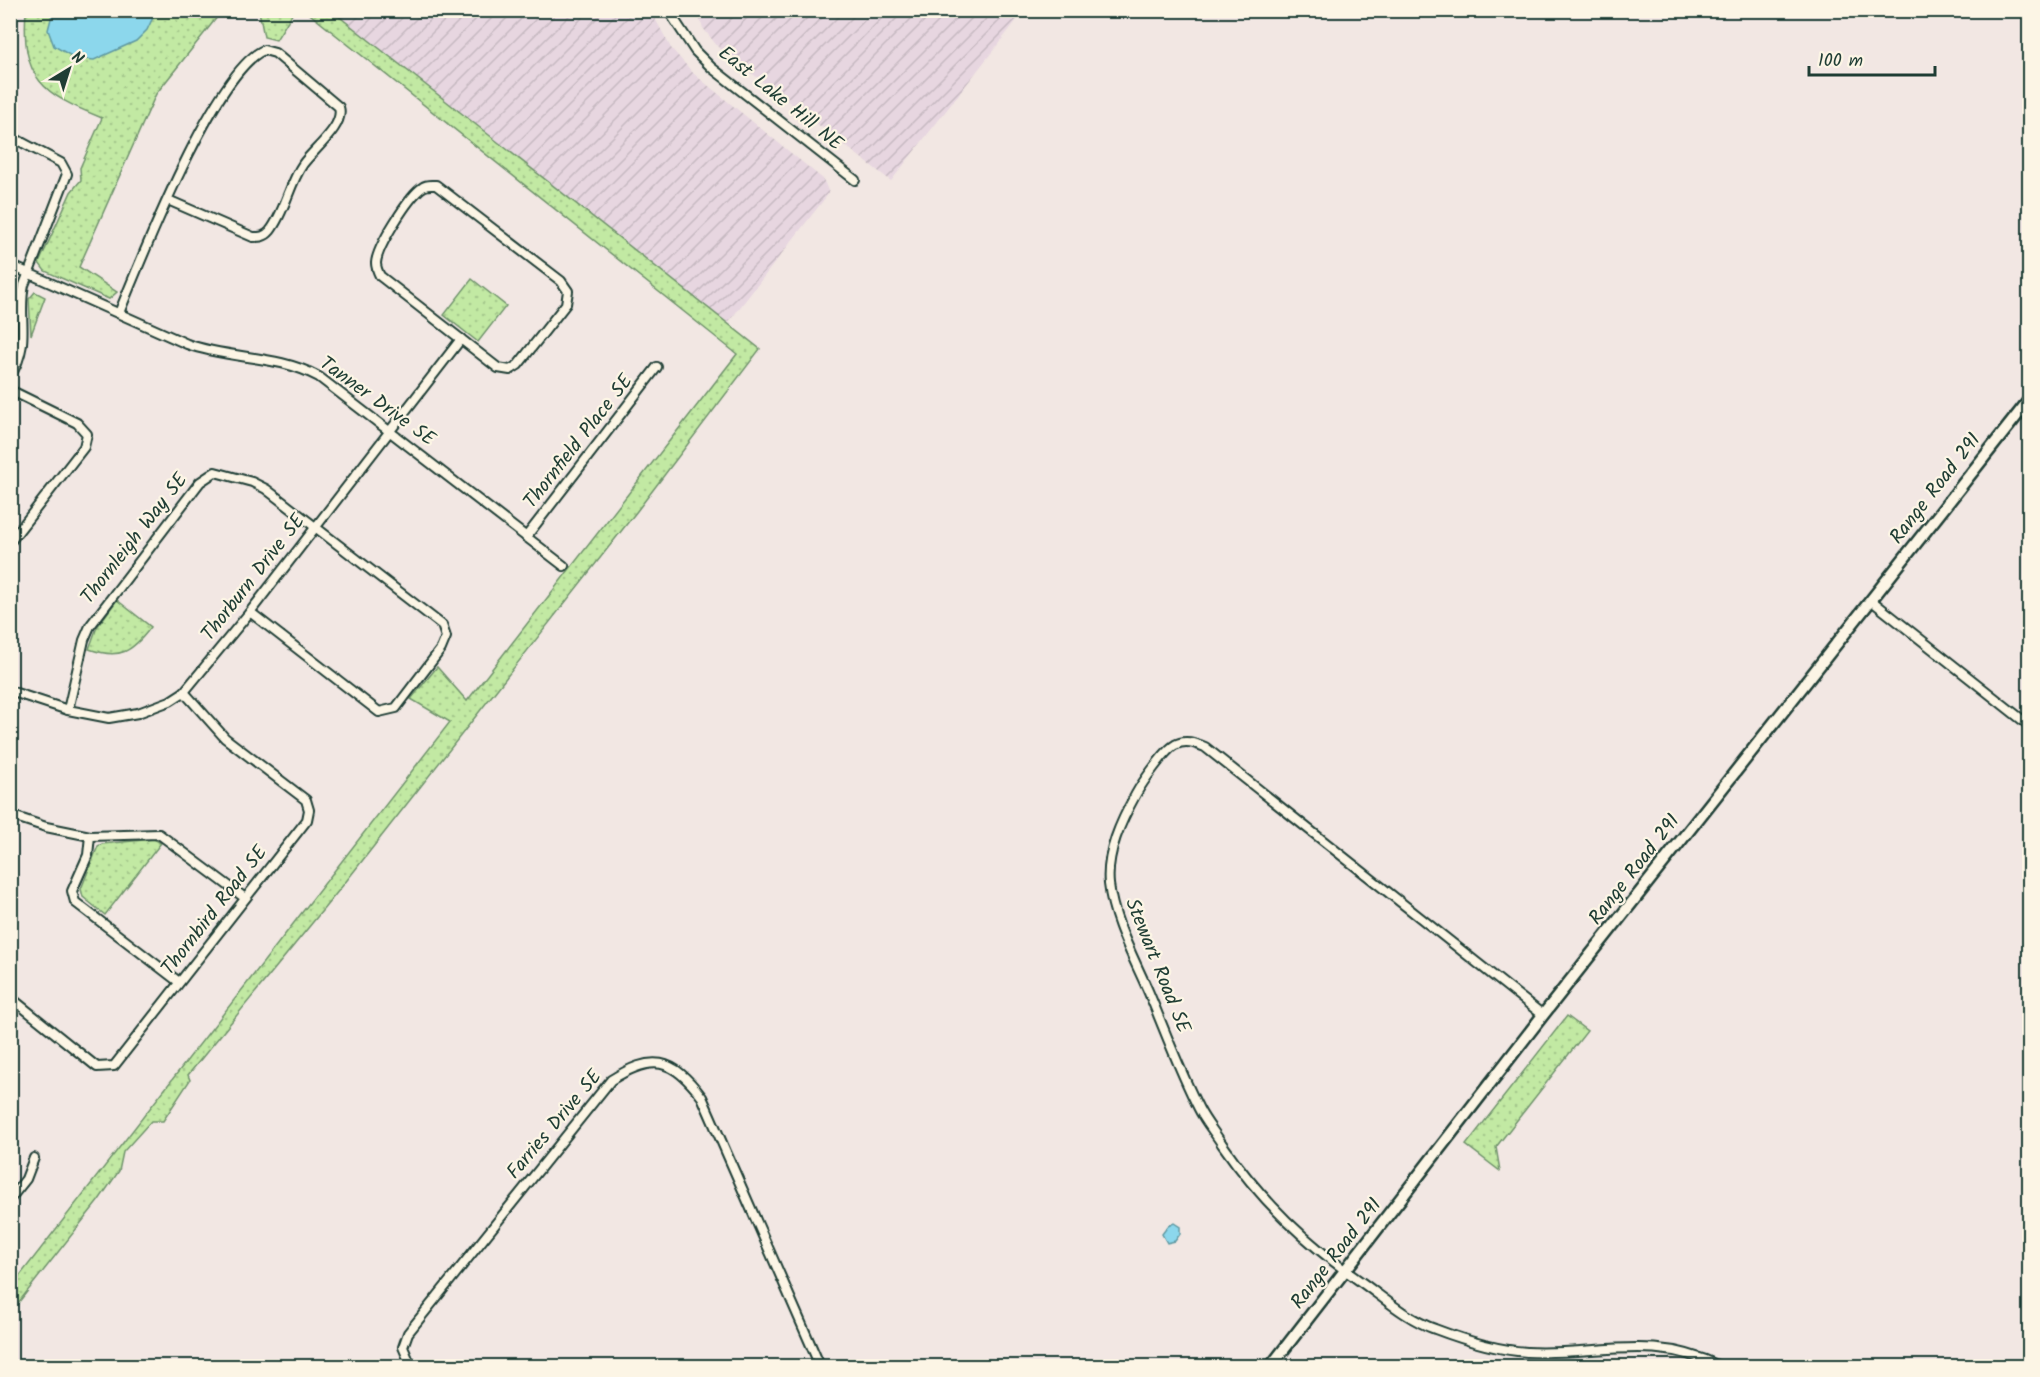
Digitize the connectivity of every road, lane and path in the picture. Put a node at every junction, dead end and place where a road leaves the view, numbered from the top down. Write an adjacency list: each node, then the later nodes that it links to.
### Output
1 (668, 10): 3 (street, East Lake Hill NE)
2 (10, 136): 6 (street)
3 (855, 180)
4 (168, 200): 4 (street); 7 (street)
5 (10, 265): 6 (street, Tanner Drive SE)
6 (27, 272): 7 (street, Tanner Drive SE); 10 (street)
7 (119, 313): 13 (street, Tanner Drive SE)
8 (461, 339): 8 (street); 13 (street, Thorburn Drive SE)
9 (657, 368): 15 (street, Thornfield Place SE)
10 (10, 377)
11 (10, 390): 16 (street)
12 (2030, 399): 18 (street, Range Road 291)
13 (390, 430): 14 (street, Thorburn Drive SE); 15 (street, Tanner Drive SE)
14 (315, 526): 19 (street, Thorburn Drive SE); 19 (street, Thornleigh Way SE); 22 (street, Thornleigh Way SE)
15 (526, 537): 17 (street, Tanner Drive SE)
16 (10, 542)
17 (564, 566)
18 (1872, 601): 23 (street); 29 (street, Range Road 291)
19 (250, 612): 21 (street, Thorburn Drive SE)
20 (10, 691): 22 (street, Thorburn Drive SE)
21 (184, 692): 22 (street, Thorburn Drive SE); 26 (street, Thornbird Road SE)
22 (68, 710)
23 (2030, 726)
24 (10, 815): 25 (street)
25 (90, 836): 26 (street); 27 (street)
26 (245, 898): 27 (street, Thornbird Road SE)
27 (179, 982): 28 (street, Thornbird Road SE)
28 (10, 998)
29 (1543, 1016): 32 (street, Range Road 291); 32 (street, Stewart Road SE)
30 (34, 1158): 31 (street)
31 (10, 1199)
32 (1346, 1273): 35 (street, Range Road 291); 36 (street, Stewart Road SE)
33 (416, 1366): 34 (street, Farries Drive SE)
34 (820, 1366)
35 (1272, 1366)
36 (1719, 1366)

